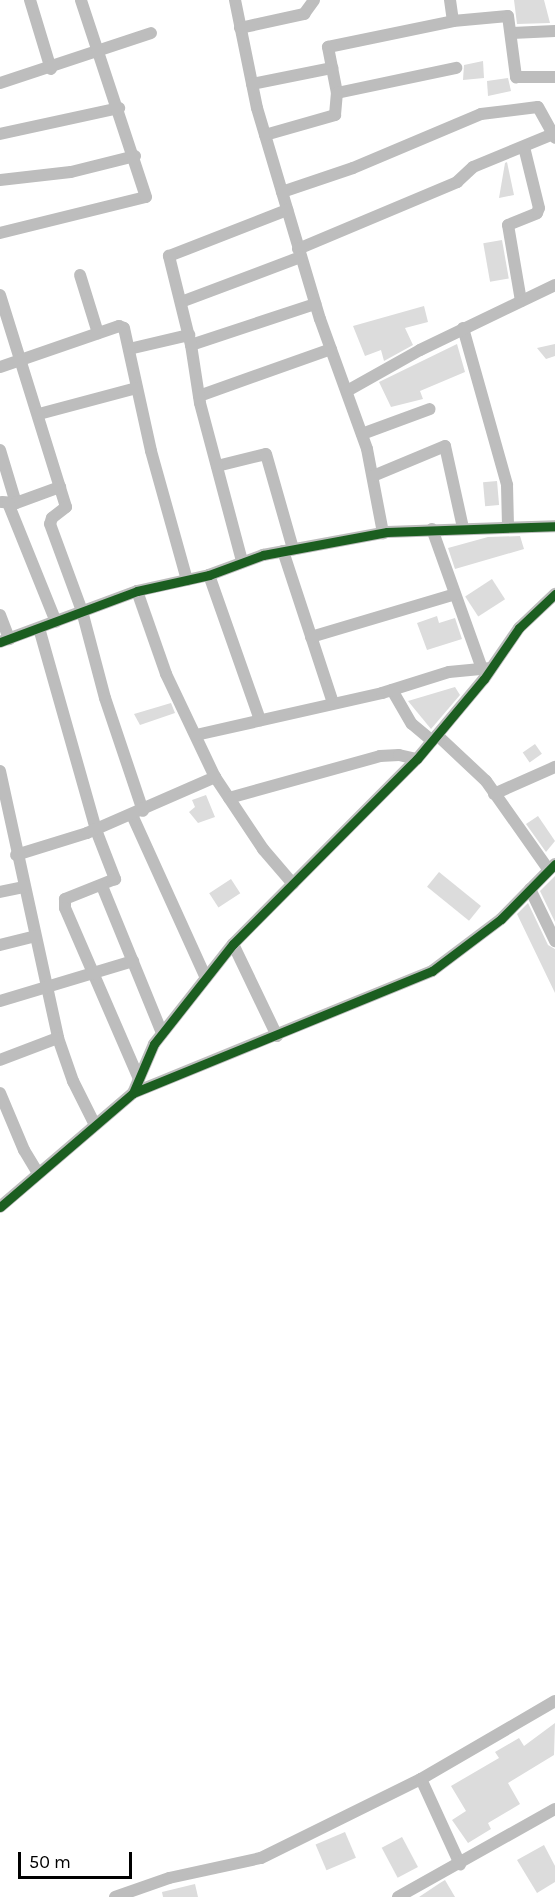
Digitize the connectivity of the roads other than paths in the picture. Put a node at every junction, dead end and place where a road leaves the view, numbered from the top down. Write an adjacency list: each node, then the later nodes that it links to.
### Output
1 (30, 0): 14 (street)
2 (81, 0): 11 (street)
3 (235, 0): 7 (street)
4 (450, 0): 6 (street)
5 (313, 1): 7 (street)
6 (453, 21): 10 (street); 12 (street)
7 (240, 28): 17 (street)
8 (555, 31): 10 (street)
9 (151, 33): 11 (street)
10 (512, 33): 15 (street)
11 (101, 51): 14 (street); 19 (street)
12 (332, 68): 17 (street); 18 (street)
13 (456, 68): 18 (street)
14 (51, 69): 16 (street)
15 (555, 77)
16 (0, 83)
17 (252, 84): 22 (street)
18 (337, 93): 22 (street)
19 (119, 108): 21 (street); 24 (street)
20 (553, 131): 23 (street); 26 (street)
21 (0, 134)
22 (265, 135): 26 (street)
23 (524, 147): 29 (street); 33 (street)
24 (135, 156): 25 (street); 28 (street)
25 (0, 180)
26 (282, 192): 27 (street)
27 (287, 210): 29 (street); 34 (street)
28 (0, 233)
29 (300, 253): 34 (street); 35 (street)
30 (80, 275): 37 (street)
31 (555, 285): 33 (street)
32 (0, 295): 41 (street)
33 (521, 301): 36 (street)
34 (181, 302): 38 (street)
35 (315, 304): 38 (street); 40 (street)
36 (463, 328): 44 (street); 55 (street)
37 (98, 333): 39 (street); 41 (street)
38 (190, 340): 39 (street); 45 (street)
39 (129, 349): 43 (street)
40 (331, 349): 44 (street); 45 (street)
41 (22, 359): 42 (street); 47 (street)
42 (0, 366)
43 (138, 388): 47 (street); 62 (street)
44 (347, 391): 48 (street)
45 (199, 396): 50 (street)
46 (430, 410): 48 (street)
47 (39, 414): 52 (street)
48 (362, 434): 51 (street)
49 (0, 450): 53 (street)
50 (217, 466): 59 (street); 60 (street)
51 (374, 476): 56 (street); 58 (street)
52 (60, 486): 53 (street); 66 (street)
53 (8, 502): 68 (street)
54 (555, 526): 55 (street)
55 (508, 527): 56 (street)
56 (463, 528): 57 (street)
57 (432, 529): 58 (street); 64 (street)
58 (383, 533): 59 (street)
59 (288, 550): 60 (street); 70 (street)
60 (242, 561): 61 (street)
61 (209, 575): 62 (street); 75 (street)
62 (187, 580): 63 (street)
63 (137, 591): 66 (street); 76 (street)
64 (455, 594): 70 (street); 72 (street)
65 (555, 594): 72 (street)
66 (82, 612): 68 (street); 85 (street)
67 (0, 615): 71 (street)
68 (56, 621): 69 (street)
69 (39, 628): 71 (street); 86 (street)
70 (311, 637): 74 (street)
71 (4, 641)
72 (487, 668): 73 (street); 77 (street)
73 (392, 690): 74 (street); 77 (street)
74 (333, 704): 75 (street)
75 (261, 720): 76 (street)
76 (196, 735): 81 (street)
77 (435, 738): 78 (street); 82 (street)
78 (417, 759): 83 (street); 90 (street)
79 (555, 767): 82 (street)
80 (0, 771): 84 (street)
81 (215, 777): 83 (street); 85 (street)
82 (494, 794): 89 (street)
83 (229, 798): 90 (street)
84 (3, 809): 87 (street)
85 (137, 813): 86 (street); 101 (street)
86 (96, 830): 88 (street); 91 (street)
87 (6, 835): 88 (street)
88 (16, 855): 92 (street)
89 (551, 867): 93 (street)
90 (293, 884): 97 (street)
91 (102, 886): 99 (street); 100 (street)
92 (24, 887): 94 (street); 95 (street)
93 (530, 889): 96 (street); 105 (street)
94 (0, 892)
95 (35, 936): 98 (street); 102 (street)
96 (555, 941)
97 (233, 944): 101 (street); 105 (street)
98 (0, 945)
99 (133, 961): 100 (street); 104 (street)
100 (91, 975): 102 (street); 108 (street)
101 (206, 978): 104 (street)
102 (46, 989): 103 (street); 106 (street)
103 (0, 1001)
104 (162, 1033): 108 (street)
105 (277, 1036): 110 (street)
106 (58, 1038): 107 (street); 111 (street)
107 (0, 1060)
108 (139, 1079): 110 (street)
109 (0, 1093): 112 (street)
110 (133, 1093): 111 (street)
111 (94, 1122): 112 (street)
112 (38, 1173): 113 (street)
113 (0, 1206)
114 (555, 1701): 115 (street)
115 (420, 1779): 117 (street); 118 (street)
116 (555, 1809): 117 (street)
117 (460, 1864): 120 (street)
118 (141, 1892): 119 (street)
119 (115, 1897)
120 (398, 1897)

